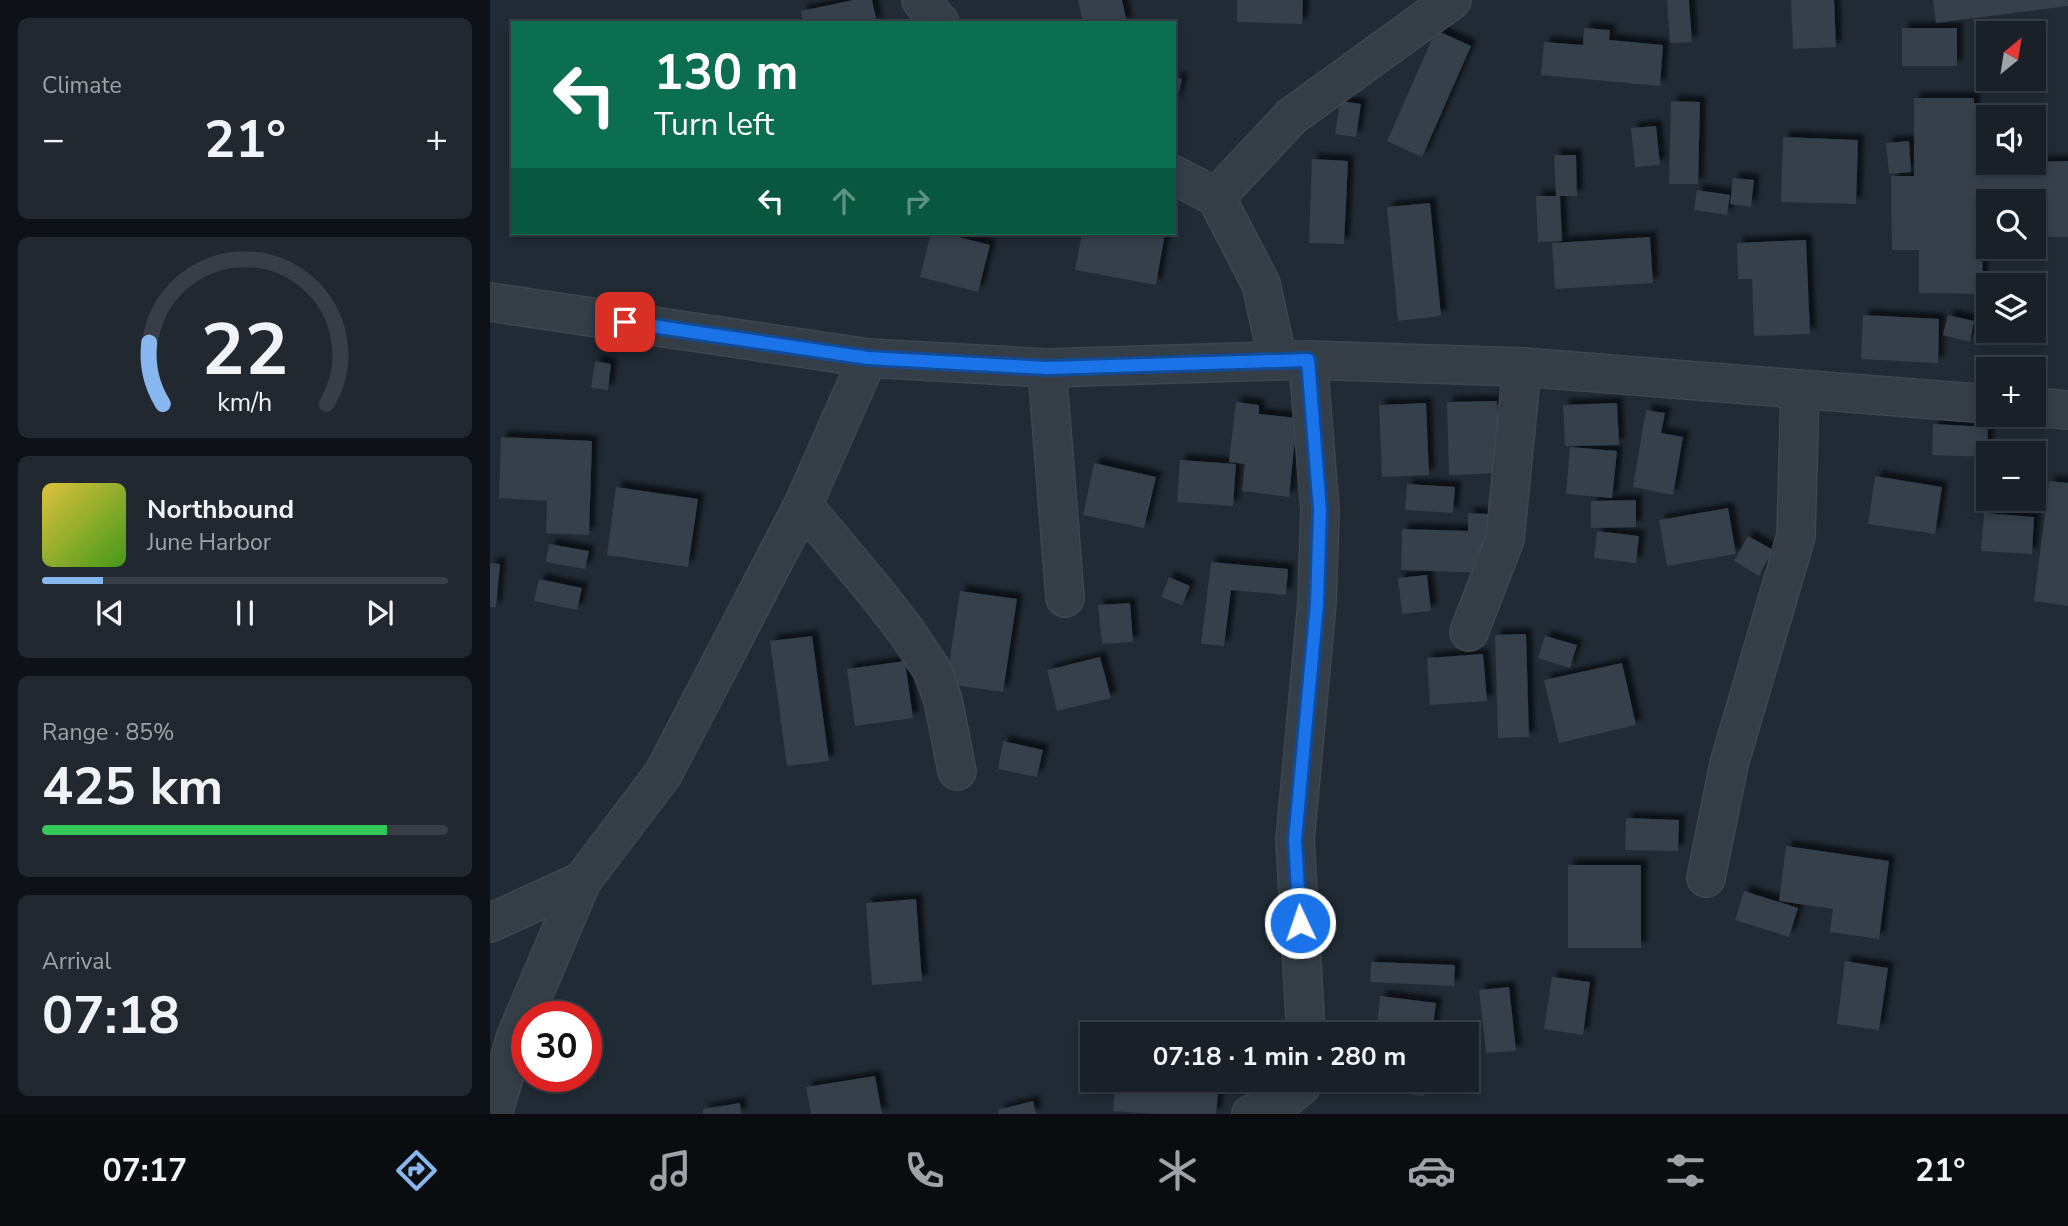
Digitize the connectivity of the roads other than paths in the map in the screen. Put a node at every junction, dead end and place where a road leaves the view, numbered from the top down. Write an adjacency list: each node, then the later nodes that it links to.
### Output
1 (921, 0): 3 (street)
2 (1452, 0): 5 (street)
3 (938, 21)
4 (1176, 176): 5 (street)
5 (1216, 197): 8 (street)
6 (490, 302): 7 (street)
7 (868, 358): 10 (street); 13 (street)
8 (1293, 360): 9 (street); 10 (street); 20 (street)
9 (1522, 367): 11 (street); 15 (street)
10 (1047, 368): 14 (street)
11 (1801, 389): 12 (street); 17 (street)
12 (1976, 403)
13 (803, 505): 16 (street); 18 (street)
14 (1066, 598)
15 (1469, 632)
16 (957, 771)
17 (1706, 878)
18 (582, 881): 19 (street); 21 (street)
19 (490, 923)
20 (1305, 1022)
21 (493, 1114)

